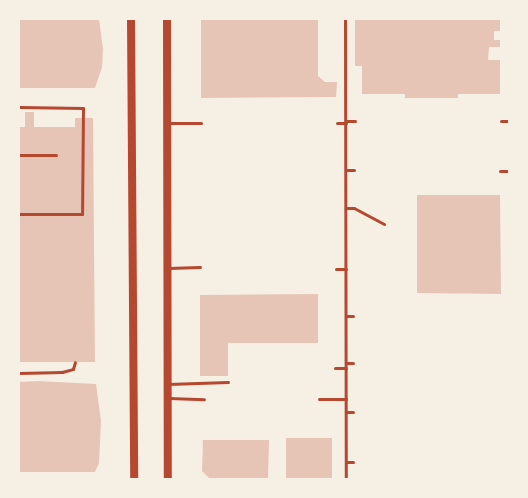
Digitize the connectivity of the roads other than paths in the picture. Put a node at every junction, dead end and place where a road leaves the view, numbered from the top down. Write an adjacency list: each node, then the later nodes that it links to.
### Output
1 (131, 19): 43 (main road)
2 (167, 19): 9 (main road)
3 (345, 19): 6 (lane)
4 (19, 107): 19 (lane)
5 (355, 121): 6 (lane)
6 (346, 122): 11 (lane); 14 (lane)
7 (501, 122): 8 (lane)
8 (509, 122)
9 (168, 123): 10 (lane); 22 (main road)
10 (201, 123)
11 (337, 123)
12 (19, 155): 13 (lane)
13 (56, 155)
14 (346, 170): 15 (lane); 18 (lane)
15 (354, 170)
16 (500, 171): 17 (lane)
17 (509, 171)
18 (346, 208): 20 (lane); 24 (lane)
19 (19, 214)
20 (384, 224)
21 (200, 267): 22 (lane)
22 (168, 268): 34 (main road)
23 (336, 269): 24 (lane)
24 (346, 269): 25 (lane)
25 (346, 316): 26 (lane); 28 (lane)
26 (353, 316)
27 (75, 362): 32 (lane)
28 (346, 363): 29 (lane); 31 (lane)
29 (353, 363)
30 (335, 368): 31 (lane)
31 (346, 368): 38 (lane)
32 (19, 373)
33 (228, 382): 34 (lane)
34 (168, 384): 35 (main road)
35 (168, 398): 36 (lane); 44 (main road)
36 (204, 399)
37 (319, 399): 38 (lane)
38 (346, 399): 39 (lane)
39 (346, 412): 40 (lane); 41 (lane)
40 (353, 412)
41 (346, 462): 42 (lane); 45 (lane)
42 (353, 462)
43 (134, 479)
44 (168, 479)
45 (346, 479)

